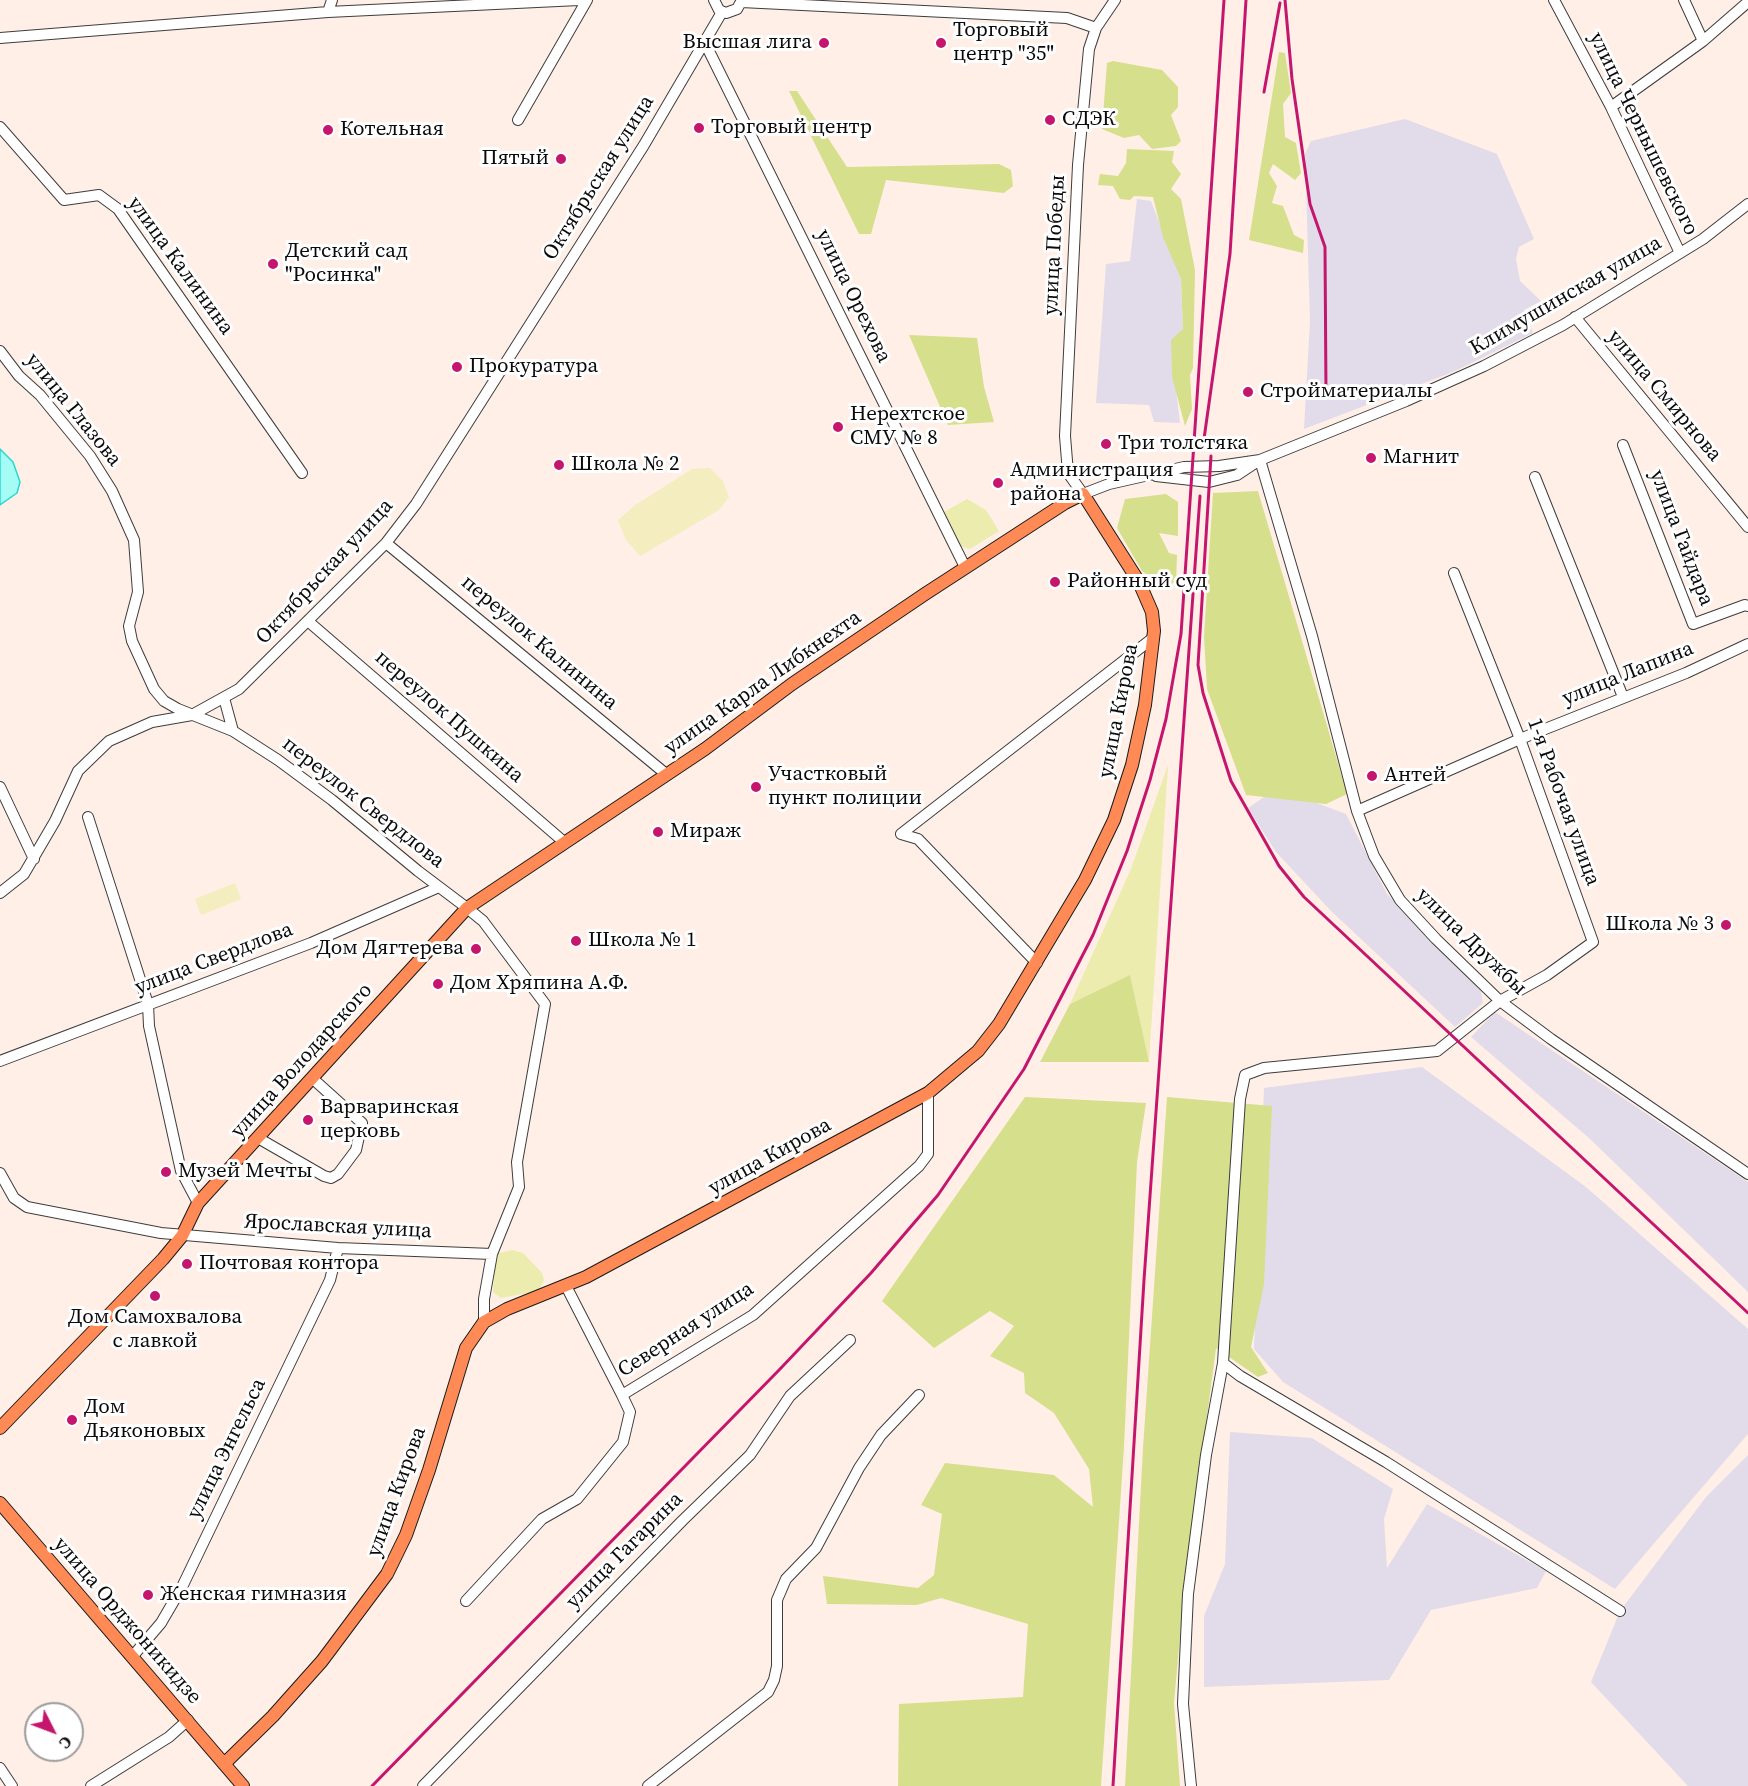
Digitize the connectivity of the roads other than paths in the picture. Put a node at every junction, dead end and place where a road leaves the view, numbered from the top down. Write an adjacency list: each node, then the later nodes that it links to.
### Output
1 (332, 0): 10 (street)
2 (579, 0): 10 (street)
3 (587, 0): 17 (street)
4 (714, 0): 11 (street)
5 (1115, 0): 12 (street, улица Победы)
6 (1554, 0): 16 (street, улица Чернышевского)
7 (1684, 0): 14 (street)
8 (741, 1): 11 (street); 12 (street)
9 (1748, 2): 14 (street)
10 (328, 12): 13 (street)
11 (722, 12): 15 (street, Октябрьская улица)
12 (1096, 28): 28 (street, улица Победы)
13 (0, 38)
14 (1703, 41): 16 (street)
15 (705, 43): 30 (street, Октябрьская улица); 31 (street, улица Орехова)
16 (1611, 107): 20 (street, улица Чернышевского)
17 (518, 120)
18 (0, 127): 25 (street, улица Калинина)
19 (1748, 204): 20 (street, Климушинская улица)
20 (1680, 253): 21 (street, Климушинская улица)
21 (1575, 317): 24 (street, Климушинская улица); 29 (street, улица Смирнова)
22 (0, 351): 39 (street, улица Глазова)
23 (1623, 445): 33 (street, улица Гайдара)
24 (1260, 460): 26 (street, Климушинская улица); 26 (street, Климушинская улица); 44 (street, улица Дружбы)
25 (302, 473)
26 (1146, 474): 28 (street, Климушинская улица)
27 (1535, 477): 37 (street)
28 (1083, 494): 31 (main road, улица Карла Либкнехта); 35 (main road, улица Кирова)
29 (1748, 527)
30 (386, 543): 34 (street, Октябрьская улица); 42 (street, переулок Калинина)
31 (965, 567): 42 (main road, улица Карла Либкнехта)
32 (1454, 573): 41 (street, 1-я Рабочая улица)
33 (1748, 606)
34 (309, 622): 38 (street, Октябрьская улица); 46 (street, переулок Пушкина)
35 (1153, 638): 51 (main road, улица Кирова); 51 (street)
36 (1748, 644): 37 (street, улица Лапина)
37 (1623, 697): 41 (street, улица Лапина)
38 (224, 698): 39 (street, Октябрьская улица); 40 (street)
39 (192, 715): 40 (street, улица Глазова); 47 (street, Октябрьская улица)
40 (233, 731): 48 (street, переулок Свердлова)
41 (1520, 739): 44 (street, улица Лапина); 52 (street, 1-я Рабочая улица)
42 (666, 774): 46 (main road, улица Карла Либкнехта)
43 (0, 787): 47 (street)
44 (1357, 811): 52 (street, улица Дружбы)
45 (88, 817): 53 (street)
46 (564, 842): 50 (main road, улица Карла Либкнехта)
47 (34, 859): 49 (street, Октябрьская улица)
48 (439, 887): 50 (street, переулок Свердлова); 53 (street, улица Свердлова)
49 (0, 893)
50 (467, 908): 55 (main road, улица Володарского); 63 (street, переулок Свердлова)
51 (1038, 963): 56 (main road, улица Кирова)
52 (1500, 1001): 59 (street, улица Дружбы); 67 (street)
53 (148, 1004): 54 (street, улица Свердлова); 60 (street)
54 (0, 1061)
55 (312, 1077): 57 (main road, улица Володарского); 57 (street)
56 (928, 1093): 64 (main road, улица Кирова); 68 (street, Северная улица)
57 (258, 1138): 60 (main road, улица Володарского)
58 (0, 1173): 61 (street, Ярославская улица)
59 (1748, 1174)
60 (198, 1203): 61 (main road, улица Володарского)
61 (182, 1236): 62 (street, Ярославская улица); 70 (main road, улица Володарского)
62 (338, 1248): 63 (street, Ярославская улица); 74 (street, улица Энгельса)
63 (492, 1254): 65 (street, переулок Свердлова)
64 (566, 1286): 65 (main road, улица Кирова); 68 (street)
65 (484, 1322): 76 (main road, улица Кирова)
66 (850, 1340): 81 (street, улица Гагарина)
67 (1223, 1363): 73 (street); 83 (street)
68 (622, 1395): 72 (street, Северная улица)
69 (919, 1395): 82 (street)
70 (0, 1428)
71 (0, 1503): 74 (main road, улица Орджоникидзе)
72 (466, 1601)
73 (1620, 1611)
74 (132, 1657): 75 (main road, улица Орджоникидзе)
75 (188, 1720): 76 (main road, улица Орджоникидзе); 79 (street)
76 (225, 1764): 80 (main road, улица Орджоникидзе)
77 (0, 1768): 78 (street)
78 (12, 1786)
79 (92, 1786)
80 (243, 1786)
81 (423, 1786)
82 (648, 1786)
83 (1191, 1786)

